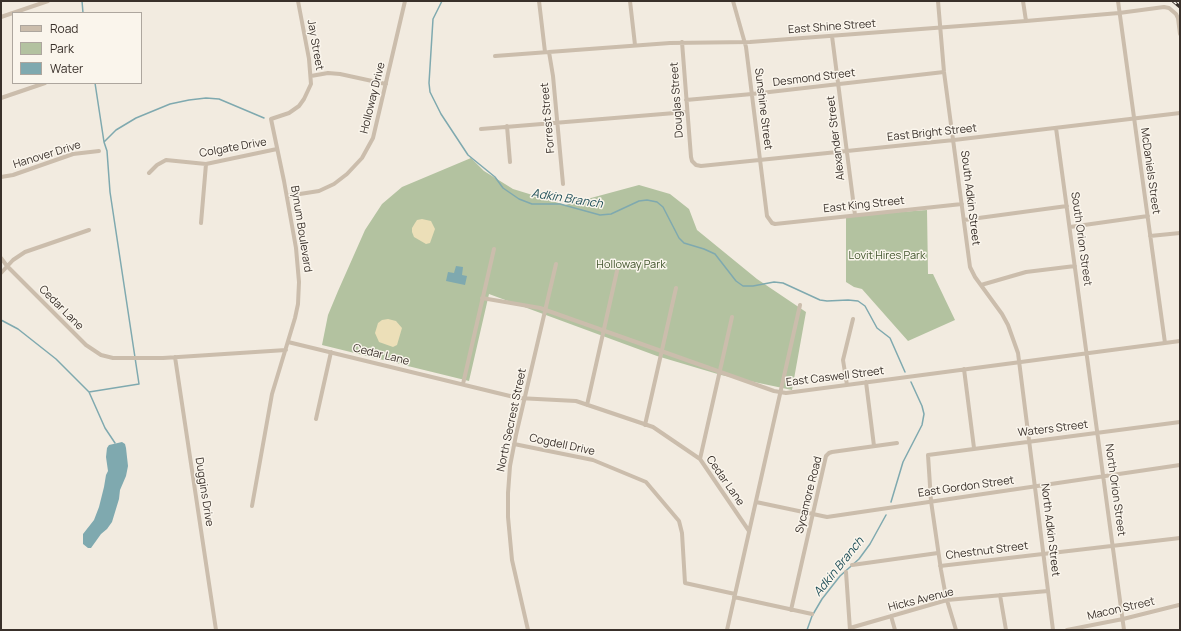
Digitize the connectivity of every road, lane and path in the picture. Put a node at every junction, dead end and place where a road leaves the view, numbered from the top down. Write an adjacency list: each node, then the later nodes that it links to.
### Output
1 (48, 1): 10 (street)
2 (298, 1): 24 (street, Jay Street)
3 (405, 1): 26 (street, Holloway Drive)
4 (539, 1): 21 (street, Forrest Street)
5 (630, 1): 20 (street)
6 (734, 1): 19 (street, Sunshine Street)
7 (938, 1): 15 (street, South Adkin Street)
8 (1023, 1): 14 (street)
9 (1118, 1): 12 (street, McDaniels Street)
10 (16, 12)
11 (12, 13): 13 (street)
12 (1120, 13): 14 (street, East Shine Street); 16 (street, East Shine Street); 33 (street, McDaniels Street)
13 (1, 17)
14 (1026, 21): 15 (street, East Shine Street)
15 (940, 27): 17 (street, East Shine Street); 23 (street, South Adkin Street)
16 (1180, 34)
17 (832, 36): 19 (street, East Shine Street); 27 (street, Alexander Street)
18 (682, 42): 19 (street, East Shine Street); 20 (street, East Shine Street); 30 (street, Douglas Street)
19 (744, 42): 28 (street, Sunshine Street)
20 (635, 45): 21 (street, East Shine Street)
21 (547, 52): 22 (street, East Shine Street); 35 (street, Forrest Street)
22 (495, 56)
23 (944, 72): 27 (street, Desmond Street); 39 (street, South Adkin Street)
24 (311, 76): 26 (street); 34 (street, Jay Street)
25 (42, 84): 29 (street)
26 (386, 84): 50 (street, Holloway Drive)
27 (839, 84): 28 (street, Desmond Street); 42 (street, Alexander Street)
28 (752, 94): 30 (street, Desmond Street); 44 (street, Sunshine Street)
29 (1, 98)
30 (686, 100): 31 (street, Douglas Street)
31 (687, 112): 35 (street); 43 (street, Douglas Street)
32 (1180, 113): 33 (street, East Bright Street)
33 (1134, 118): 38 (street, East Bright Street); 54 (street, McDaniels Street)
34 (271, 119): 40 (street, Bynum Boulevard)
35 (557, 122): 36 (street); 49 (street, Forrest Street)
36 (507, 126): 37 (street); 45 (street)
37 (481, 128)
38 (1056, 128): 39 (street, East Bright Street); 52 (street, South Orion Street)
39 (954, 140): 42 (street, East Bright Street); 51 (street, South Adkin Street)
40 (277, 149): 46 (street, Colgate Drive); 50 (street, Bynum Boulevard)
41 (98, 151): 48 (street, Hanover Drive)
42 (847, 151): 44 (street, East Bright Street); 53 (street, Alexander Street)
43 (691, 157): 44 (street, East Bright Street)
44 (760, 160): 55 (street, Sunshine Street)
45 (510, 162)
46 (206, 164): 47 (street, Colgate Drive); 57 (street)
47 (149, 173)
48 (1, 177)
49 (563, 184)
50 (287, 196): 78 (street, Bynum Boulevard)
51 (962, 204): 53 (street, East King Street); 56 (street, South Adkin Street)
52 (1067, 206): 56 (street); 58 (street, South Orion Street)
53 (855, 215): 55 (street, East King Street)
54 (1148, 216): 58 (street); 61 (street, McDaniels Street)
55 (769, 220)
56 (964, 220): 69 (street, South Adkin Street)
57 (201, 223)
58 (1070, 227): 66 (street, South Orion Street)
59 (89, 230): 65 (street)
60 (1180, 233): 61 (street)
61 (1150, 236): 79 (street, McDaniels Street)
62 (494, 249): 71 (street)
63 (1, 258): 65 (street, Cedar Lane)
64 (556, 264): 73 (street, North Secrest Street)
65 (7, 266): 68 (street); 84 (street, Cedar Lane)
66 (1075, 266): 69 (street); 83 (street, South Orion Street)
67 (618, 271): 76 (street)
68 (1, 273)
69 (981, 285): 85 (street, South Adkin Street)
70 (676, 288): 81 (street)
71 (482, 298): 73 (street, East Caswell Street); 89 (street)
72 (800, 305): 91 (street)
73 (545, 309): 76 (street, East Caswell Street); 92 (street, North Secrest Street)
74 (732, 318): 87 (street)
75 (853, 319): 90 (street)
76 (604, 330): 81 (street, East Caswell Street); 93 (street)
77 (1180, 341): 79 (street, East Caswell Street)
78 (288, 342): 80 (street); 82 (street, Cedar Lane)
79 (1165, 343): 83 (street, East Caswell Street)
80 (286, 350): 84 (street, Cedar Lane); 109 (street)
81 (662, 351): 87 (street, East Caswell Street); 96 (street)
82 (331, 352): 89 (street, Cedar Lane); 94 (street)
83 (1087, 353): 85 (street, East Caswell Street); 97 (street, North Orion Street)
84 (175, 357): 129 (street, Duggins Drive)
85 (1020, 362): 86 (street, East Caswell Street); 98 (street, North Adkin Street)
86 (964, 369): 88 (street, East Caswell Street); 102 (street)
87 (720, 372): 91 (street, East Caswell Street); 103 (street)
88 (866, 382): 90 (street, East Caswell Street); 101 (street)
89 (463, 384): 92 (street, Cedar Lane)
90 (847, 385): 91 (street, East Caswell Street)
91 (780, 392): 108 (street)
92 (524, 398): 93 (street, Cedar Lane); 100 (street, North Secrest Street)
93 (587, 405): 96 (street, Cedar Lane)
94 (316, 419)
95 (1180, 422): 97 (street, Waters Street)
96 (645, 425): 103 (street, Cedar Lane)
97 (1098, 432): 98 (street, Waters Street); 105 (street, North Orion Street)
98 (1030, 441): 102 (street, Waters Street); 106 (street, North Adkin Street)
99 (897, 443): 101 (street, Sycamore Road)
100 (514, 444): 120 (street, Cogdell Drive); 130 (street, North Secrest Street)
101 (874, 446): 110 (street, Sycamore Road)
102 (974, 448): 107 (street, Waters Street)
103 (700, 459): 111 (street, Cedar Lane)
104 (1180, 465): 105 (street, East Gordon Street)
105 (1104, 476): 106 (street, East Gordon Street); 113 (street, North Orion Street)
106 (1035, 487): 107 (street, East Gordon Street); 115 (street, North Adkin Street)
107 (931, 501): 110 (street, East Gordon Street); 114 (street)
108 (756, 502): 110 (street, East Gordon Street); 111 (street)
109 (252, 506)
110 (813, 514): 124 (street, Sycamore Road)
111 (749, 531): 120 (street)
112 (1180, 538): 113 (street, Chestnut Street)
113 (1114, 545): 115 (street, Chestnut Street); 127 (street, North Orion Street)
114 (938, 552): 116 (street, Chestnut Street); 117 (street)
115 (1043, 553): 117 (street, Chestnut Street); 119 (street, North Adkin Street)
116 (852, 565)
117 (940, 566): 122 (street)
118 (846, 572): 128 (street)
119 (1048, 591): 121 (street, Hicks Avenue); 135 (street, North Adkin Street)
120 (734, 595): 124 (street); 131 (street)
121 (1000, 595): 122 (street, Hicks Avenue); 134 (street)
122 (947, 600): 126 (street, Hicks Avenue); 133 (street)
123 (1179, 605): 127 (street, Macon Street)
124 (791, 610): 125 (street)
125 (812, 614)
126 (892, 616): 128 (street, Hicks Avenue); 132 (street)
127 (1123, 619): 136 (street, Macon Street); 137 (street, North Orion Street)
128 (850, 629)
129 (216, 630)
130 (528, 630)
131 (727, 630)
132 (895, 630)
133 (956, 630)
134 (1006, 630)
135 (1053, 630)
136 (1068, 630)
137 (1124, 630)

